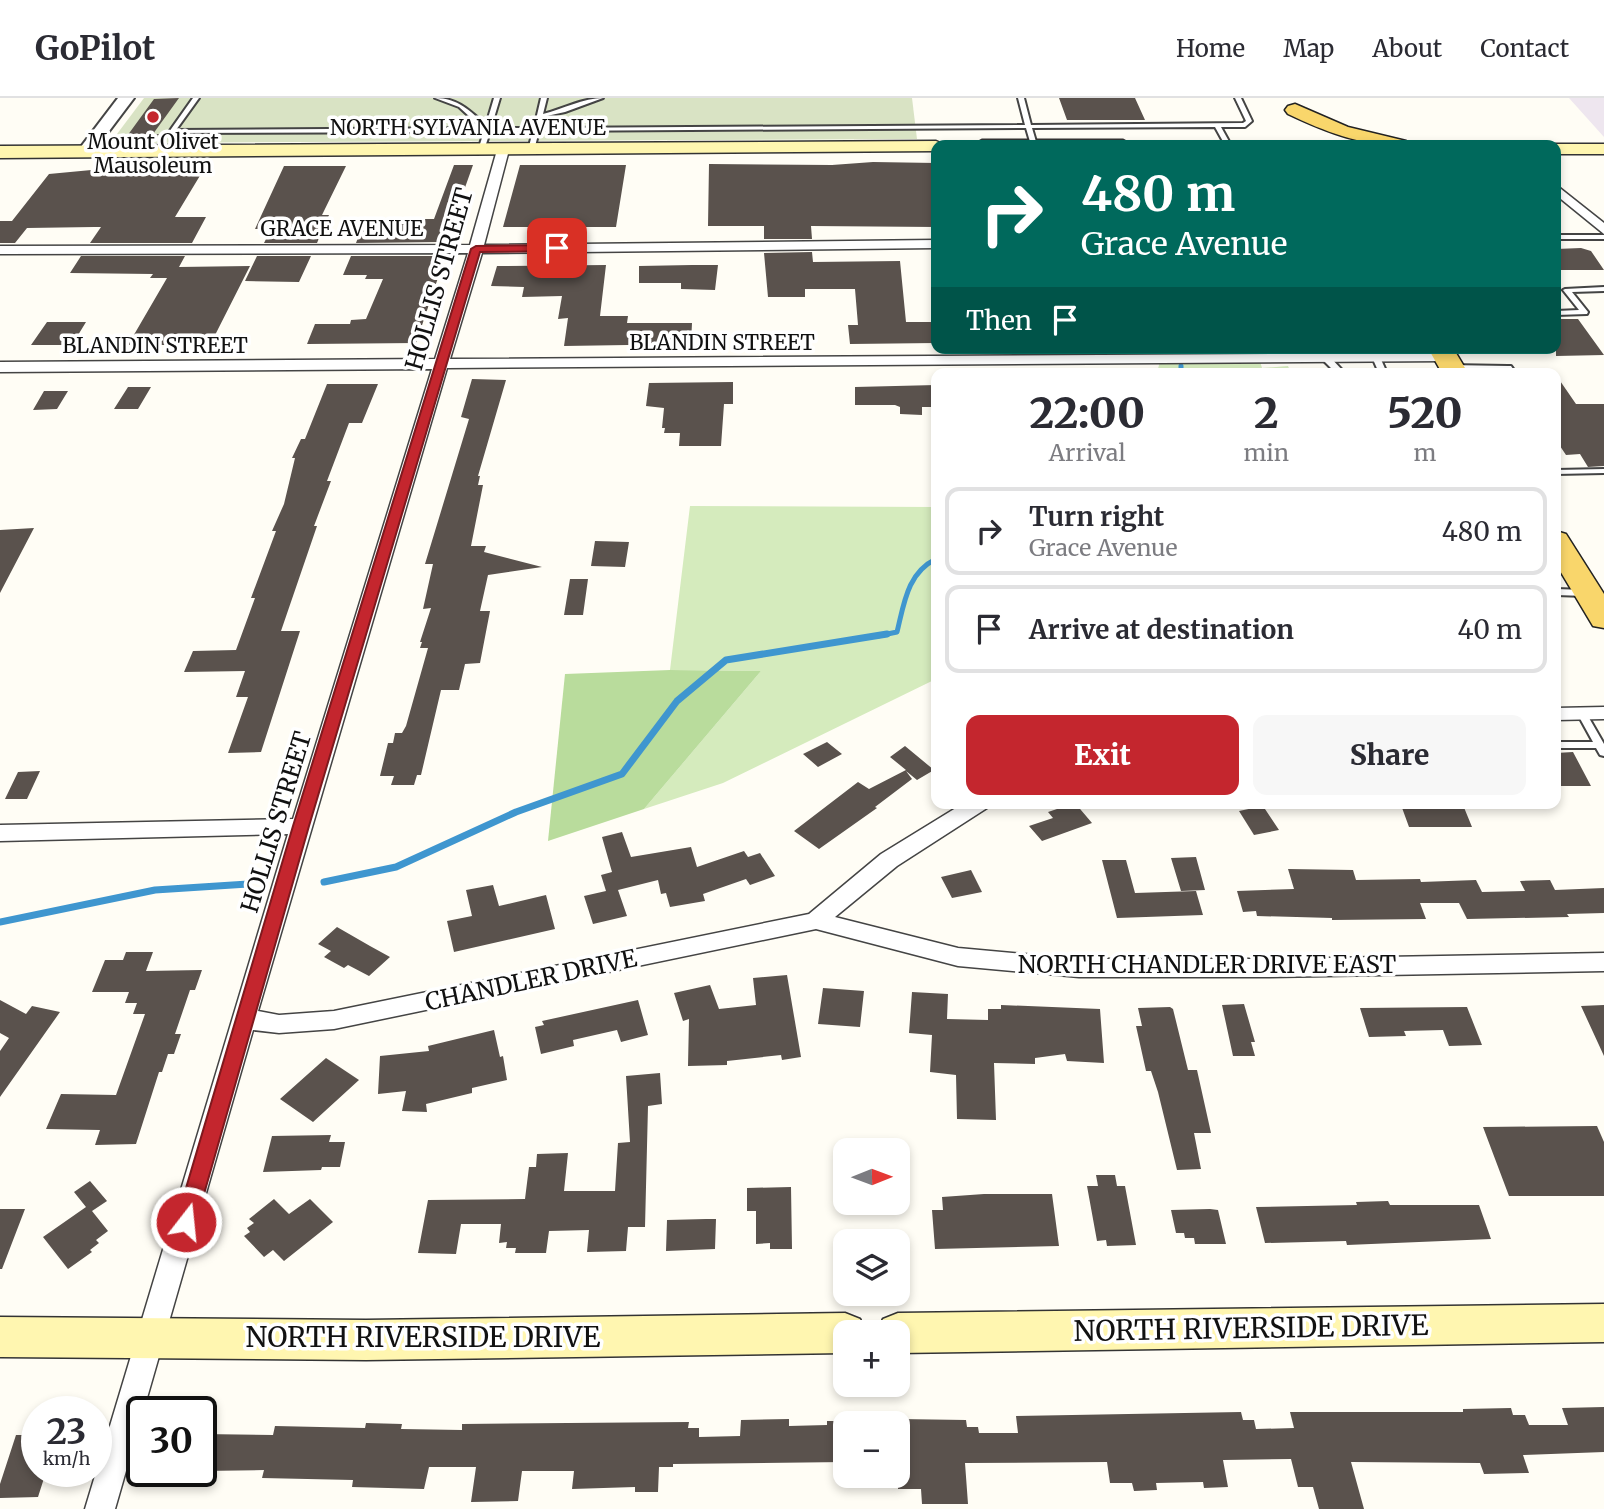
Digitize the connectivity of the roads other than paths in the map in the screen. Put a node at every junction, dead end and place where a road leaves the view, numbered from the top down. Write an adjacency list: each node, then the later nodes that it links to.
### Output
1 (126, 98): 25 (street)
2 (196, 98): 13 (lane)
3 (438, 98): 13 (lane)
4 (497, 98): 13 (lane)
5 (544, 98): 10 (lane)
6 (600, 98): 10 (lane)
7 (1021, 98): 12 (lane)
8 (1238, 98): 11 (lane)
9 (1291, 104): 15 (main road); 18 (main road)
10 (540, 116): 14 (lane)
11 (1217, 125): 12 (lane); 17 (lane)
12 (1030, 126): 14 (lane); 16 (lane)
13 (487, 130): 14 (lane); 22 (lane)
14 (536, 130): 24 (lane)
15 (1310, 135)
16 (1033, 140)
17 (1225, 140)
18 (1378, 140)
19 (931, 146): 24 (main road, NORTH SYLVANIA AVENUE)
20 (1561, 149): 21 (main road)
21 (1604, 149)
22 (481, 150): 23 (main road, NORTH SYLVANIA AVENUE); 25 (main road, NORTH SYLVANIA AVENUE)
23 (503, 150): 24 (main road, NORTH SYLVANIA AVENUE); 32 (street, HOLLIS STREET)
24 (531, 150)
25 (85, 152): 26 (main road, NORTH SYLVANIA AVENUE)
26 (3, 156)
27 (1561, 193): 28 (street)
28 (1604, 230)
29 (1561, 237): 30 (lane)
30 (1604, 237)
31 (931, 244): 32 (street, GRACE AVENUE)
32 (476, 249): 33 (street, GRACE AVENUE); 42 (street, HOLLIS STREET)
33 (0, 250)
34 (1604, 289): 35 (lane)
35 (1578, 305): 36 (lane); 37 (lane)
36 (1561, 306)
37 (1561, 313)
38 (1091, 354): 39 (street, BLANDIN STREET); 42 (street, BLANDIN STREET)
39 (1326, 358): 40 (street, BLANDIN STREET); 44 (lane)
40 (1376, 358): 41 (street, BLANDIN STREET); 45 (lane)
41 (1448, 361): 46 (lane)
42 (441, 365): 43 (street, BLANDIN STREET); 58 (street, HOLLIS STREET)
43 (0, 367)
44 (1336, 368)
45 (1381, 368)
46 (1508, 368)
47 (1604, 471): 48 (lane)
48 (1561, 472)
49 (1561, 548): 51 (main road)
50 (1561, 594): 51 (lane)
51 (1600, 611)
52 (1582, 713): 53 (street); 54 (street); 56 (lane)
53 (1604, 713)
54 (1561, 714)
55 (1561, 745): 56 (lane)
56 (1602, 749)
57 (970, 809): 60 (street)
58 (301, 826): 59 (street); 62 (street, HOLLIS STREET)
59 (0, 834)
60 (816, 921): 61 (street, NORTH CHANDLER DRIVE EAST); 62 (street, CHANDLER DRIVE)
61 (1604, 962)
62 (245, 1019): 67 (street, HOLLIS STREET)
63 (1604, 1323): 64 (main road, NORTH RIVERSIDE DRIVE)
64 (910, 1333)
65 (833, 1334): 67 (main road, NORTH RIVERSIDE DRIVE)
66 (0, 1336): 67 (main road, NORTH RIVERSIDE DRIVE)
67 (151, 1337): 68 (street, HOLLIS STREET)
68 (100, 1509)

